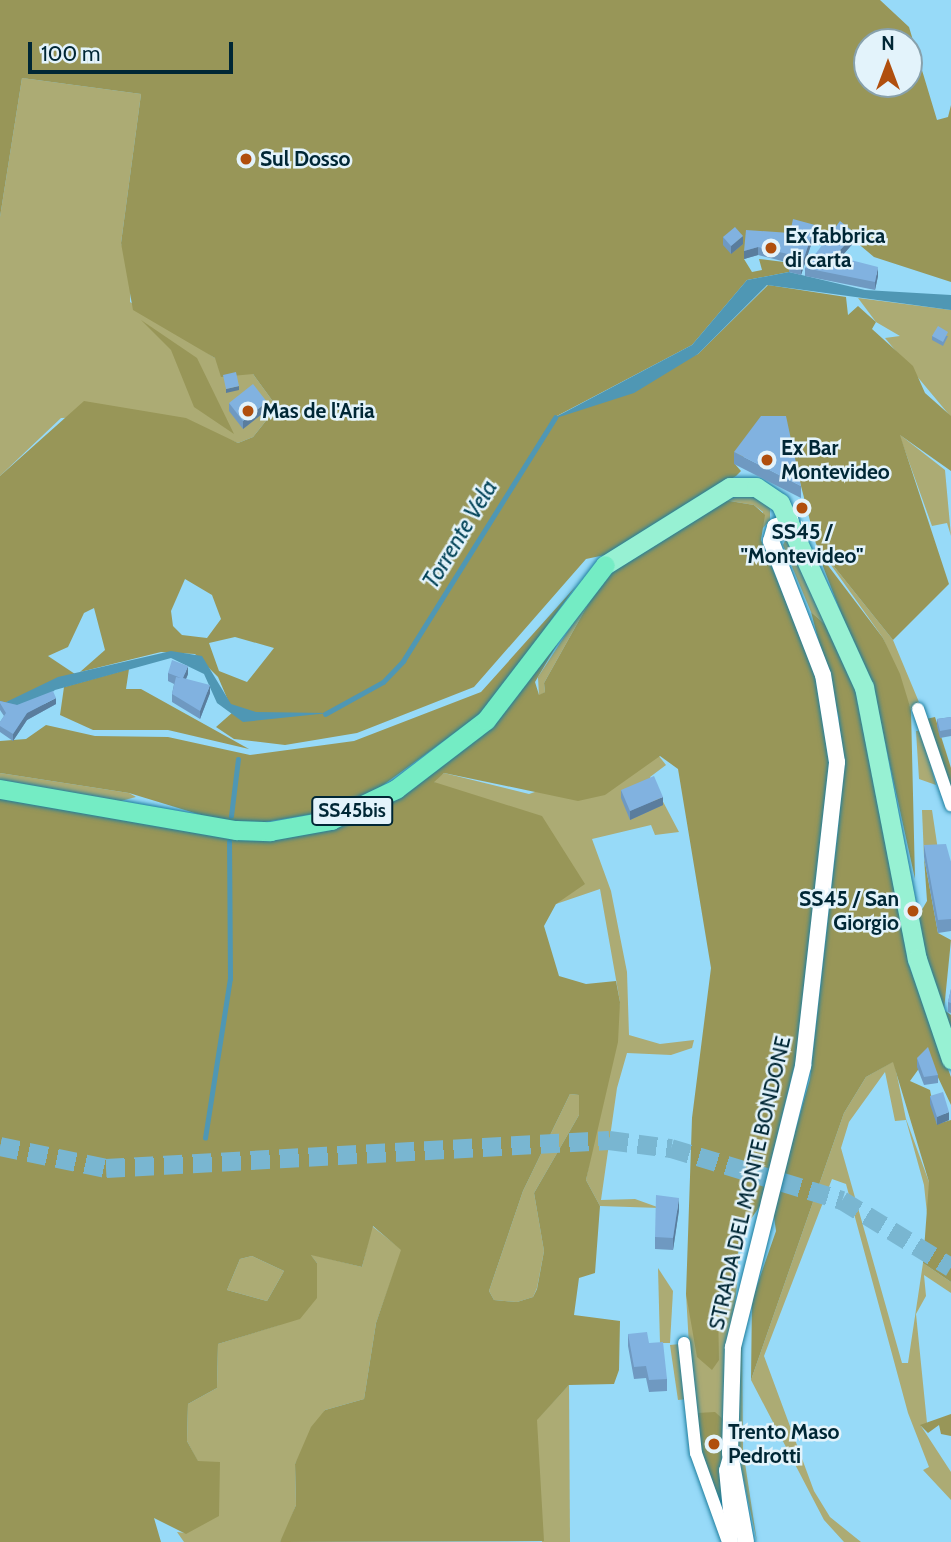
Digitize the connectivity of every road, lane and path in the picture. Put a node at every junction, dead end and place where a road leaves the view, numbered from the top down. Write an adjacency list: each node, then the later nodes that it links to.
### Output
1 (791, 520): 2 (main road, SS45bis); 6 (main road, SS45bis); 8 (street, STRADA DEL MONTE BONDONE)
2 (605, 565): 4 (highway, SS45bis)
3 (918, 709): 5 (street)
4 (0, 789)
5 (951, 805)
6 (951, 1059)
7 (684, 1343): 9 (street)
8 (730, 1453): 9 (street); 10 (street, STRADA DEL MONTE BONDONE)
9 (730, 1542)
10 (746, 1542)

